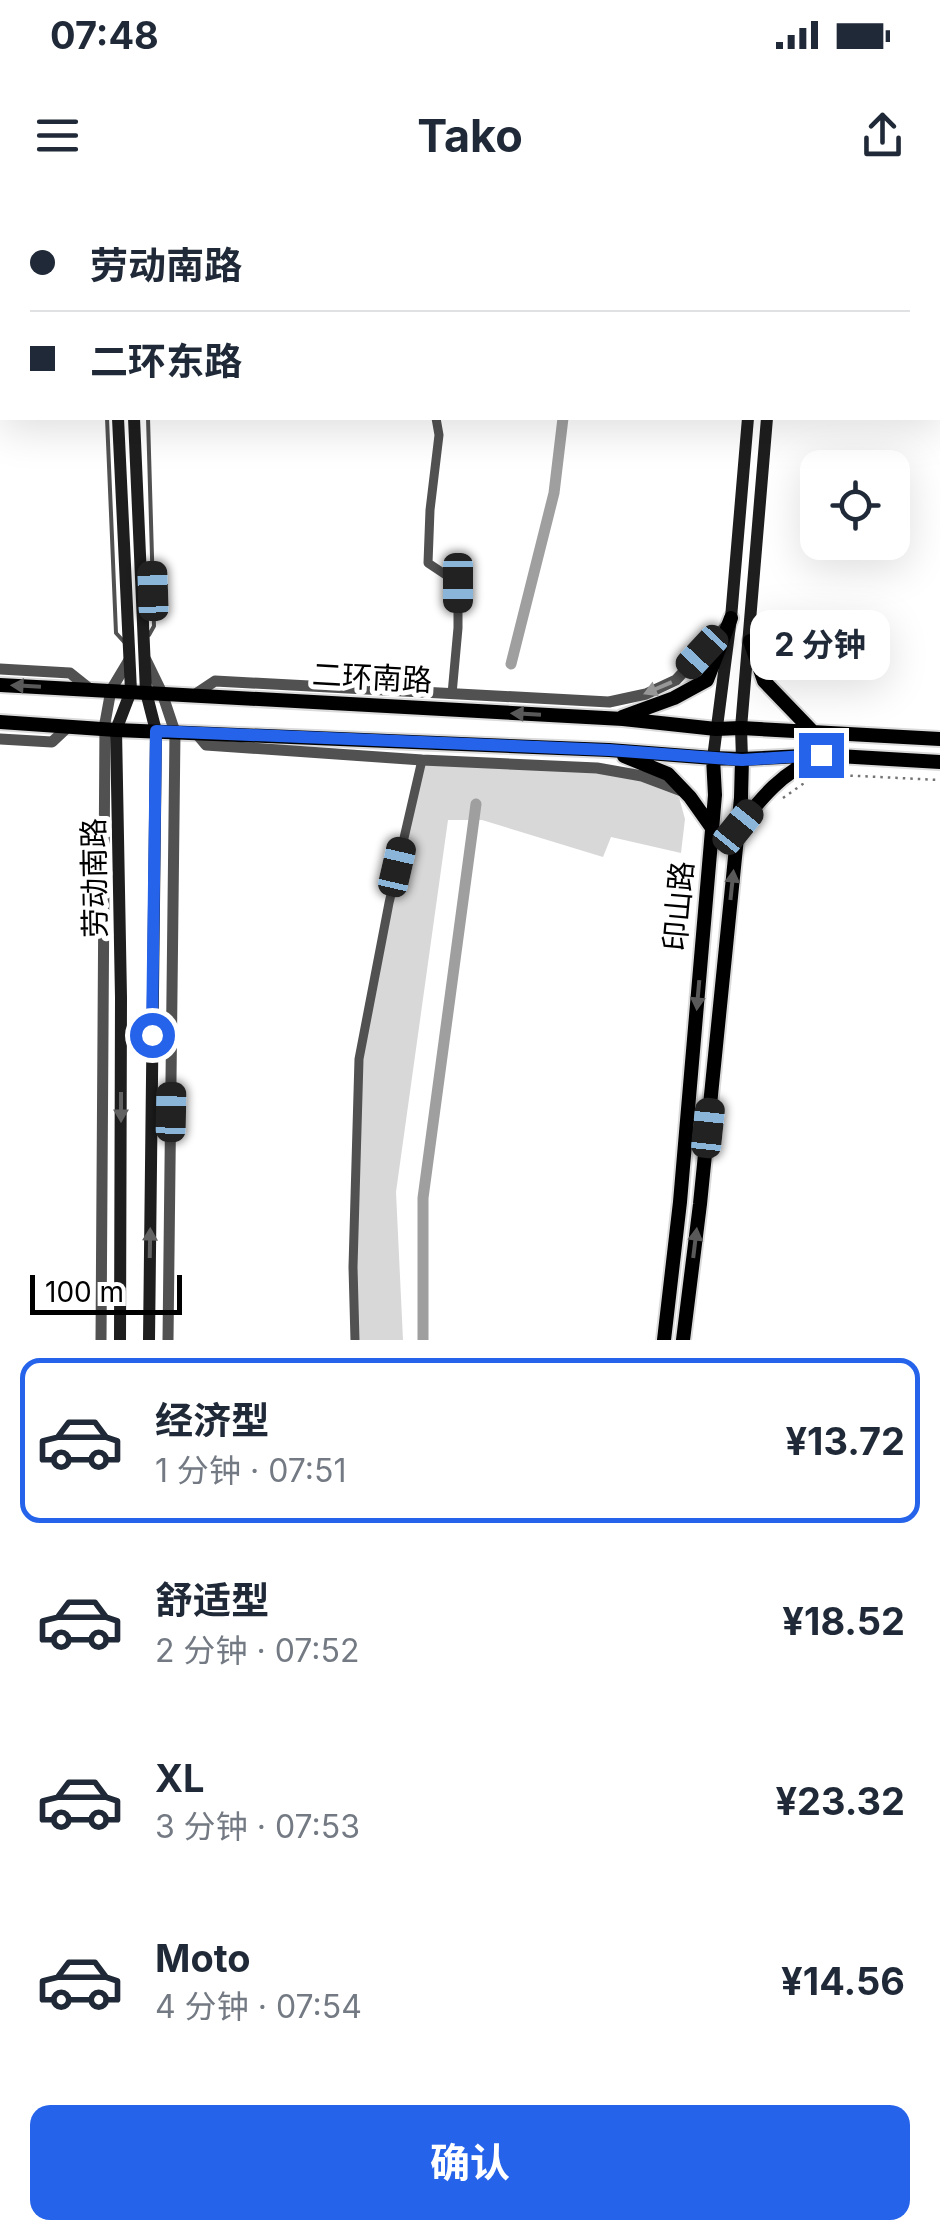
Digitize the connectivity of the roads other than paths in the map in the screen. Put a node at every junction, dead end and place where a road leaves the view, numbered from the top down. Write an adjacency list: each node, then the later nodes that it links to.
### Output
1 (107, 420): 11 (lane)
2 (118, 420): 11 (main road, 劳动南路)
3 (134, 420): 10 (main road, 劳动南路)
4 (148, 420): 10 (lane)
5 (436, 420): 18 (street)
6 (748, 420): 8 (main road, 印山路)
7 (768, 420): 9 (main road, 印山路)
8 (730, 620): 18 (street, one-way to 18); 20 (highway); 25 (main road, 印山路)
9 (750, 642): 23 (main road, 印山路); 29 (highway)
10 (144, 650): 16 (main road, 劳动南路); 17 (street)
11 (129, 653): 15 (street); 16 (main road, 劳动南路)
12 (0, 670): 14 (street)
13 (0, 684): 14 (highway, 二环南路, one-way to 13)
14 (90, 689): 15 (highway, 二环南路)
15 (112, 690): 16 (highway, 二环南路); 24 (street)
16 (138, 692): 17 (highway, 二环南路); 24 (main road, 劳动南路); 26 (main road, 劳动南路)
17 (162, 693): 19 (highway, 二环南路); 27 (street)
18 (452, 694): 19 (street)
19 (194, 695): 20 (highway, 二环南路, one-way to 19)
20 (616, 719): 25 (highway, 二环南路)
21 (0, 722): 22 (highway, 二环南路)
22 (68, 726): 24 (highway, 二环南路); 30 (street)
23 (742, 728): 25 (highway, 二环南路); 29 (highway, 二环南路); 36 (main road, 印山路)
24 (111, 729): 26 (highway, 二环南路); 41 (street); 42 (main road, 劳动南路, one-way to 42)
25 (716, 729): 34 (main road, 印山路)
26 (156, 731): 27 (highway, 二环南路); 43 (main road, 劳动南路, one-way to 26)
27 (175, 732): 28 (highway, 二环南路); 44 (street)
28 (196, 733): 32 (highway, 二环南路); 35 (street)
29 (815, 734): 31 (highway)
30 (0, 739)
31 (940, 739)
32 (609, 750): 34 (highway, 二环南路); 38 (highway)
33 (821, 755): 36 (highway, 二环南路); 37 (highway); 39 (highway)
34 (714, 758): 36 (highway, 二环南路); 40 (highway, 印山路)
35 (422, 760): 38 (street); 45 (street)
36 (742, 760): 39 (highway, 印山路)
37 (940, 762)
38 (686, 793): 40 (highway)
39 (738, 827): 47 (highway, 印山路, one-way to 39)
40 (712, 828): 46 (highway, 印山路, one-way to 46)
41 (101, 1340)
42 (120, 1340)
43 (149, 1340)
44 (168, 1340)
45 (355, 1340)
46 (664, 1340)
47 (683, 1340)

